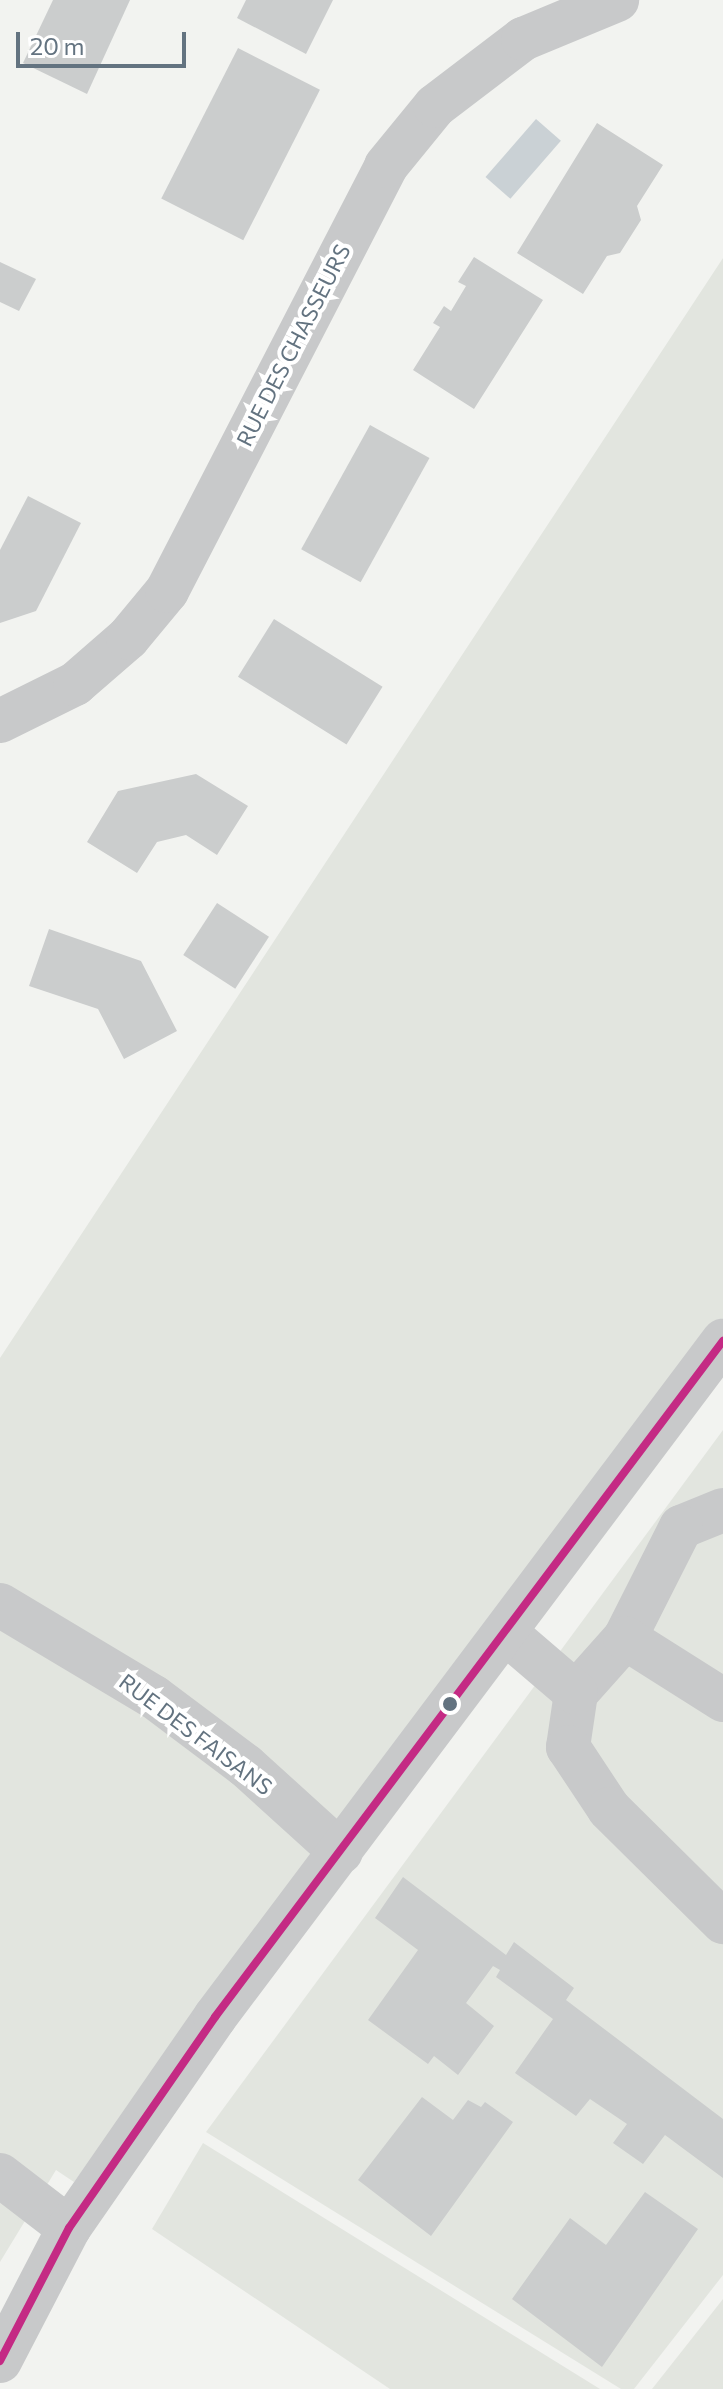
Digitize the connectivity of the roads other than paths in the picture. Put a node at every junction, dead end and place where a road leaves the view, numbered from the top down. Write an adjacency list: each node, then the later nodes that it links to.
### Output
1 (617, 0): 2 (street, RUE DES CHASSEURS)
2 (0, 721)
3 (723, 1341): 6 (street)
4 (723, 1510): 7 (street)
5 (0, 1605): 10 (street, RUE DES FAISANS)
6 (506, 1633): 8 (street); 10 (street)
7 (625, 1638): 8 (street); 9 (street)
8 (576, 1693): 11 (street)
9 (723, 1700)
10 (341, 1852): 13 (street)
11 (723, 1922)
12 (0, 2175): 13 (street)
13 (69, 2228): 14 (street)
14 (0, 2361)

